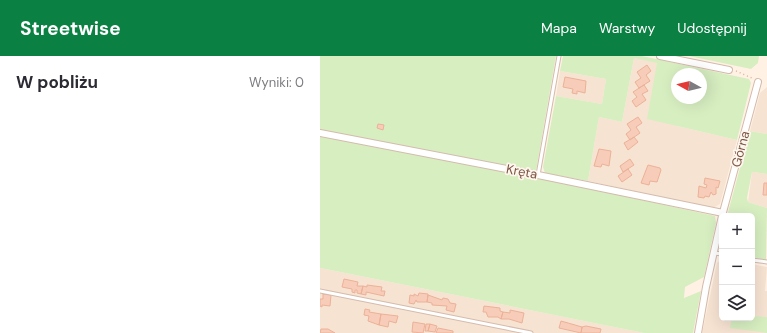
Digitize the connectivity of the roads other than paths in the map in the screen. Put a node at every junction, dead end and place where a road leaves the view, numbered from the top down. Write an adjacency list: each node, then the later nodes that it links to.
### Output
1 (559, 56): 6 (lane)
2 (660, 56): 3 (street)
3 (729, 70)
4 (758, 82): 7 (street, Górna)
5 (320, 133): 6 (street, Kręta)
6 (538, 175): 8 (street, Kręta)
7 (723, 213)
8 (719, 214)
9 (719, 229): 10 (street, Górna)
10 (714, 252): 11 (lane); 16 (street, Górna)
11 (719, 253)
12 (755, 260): 13 (lane)
13 (767, 262)
14 (320, 291): 15 (lane)
15 (531, 333)
16 (698, 333)

